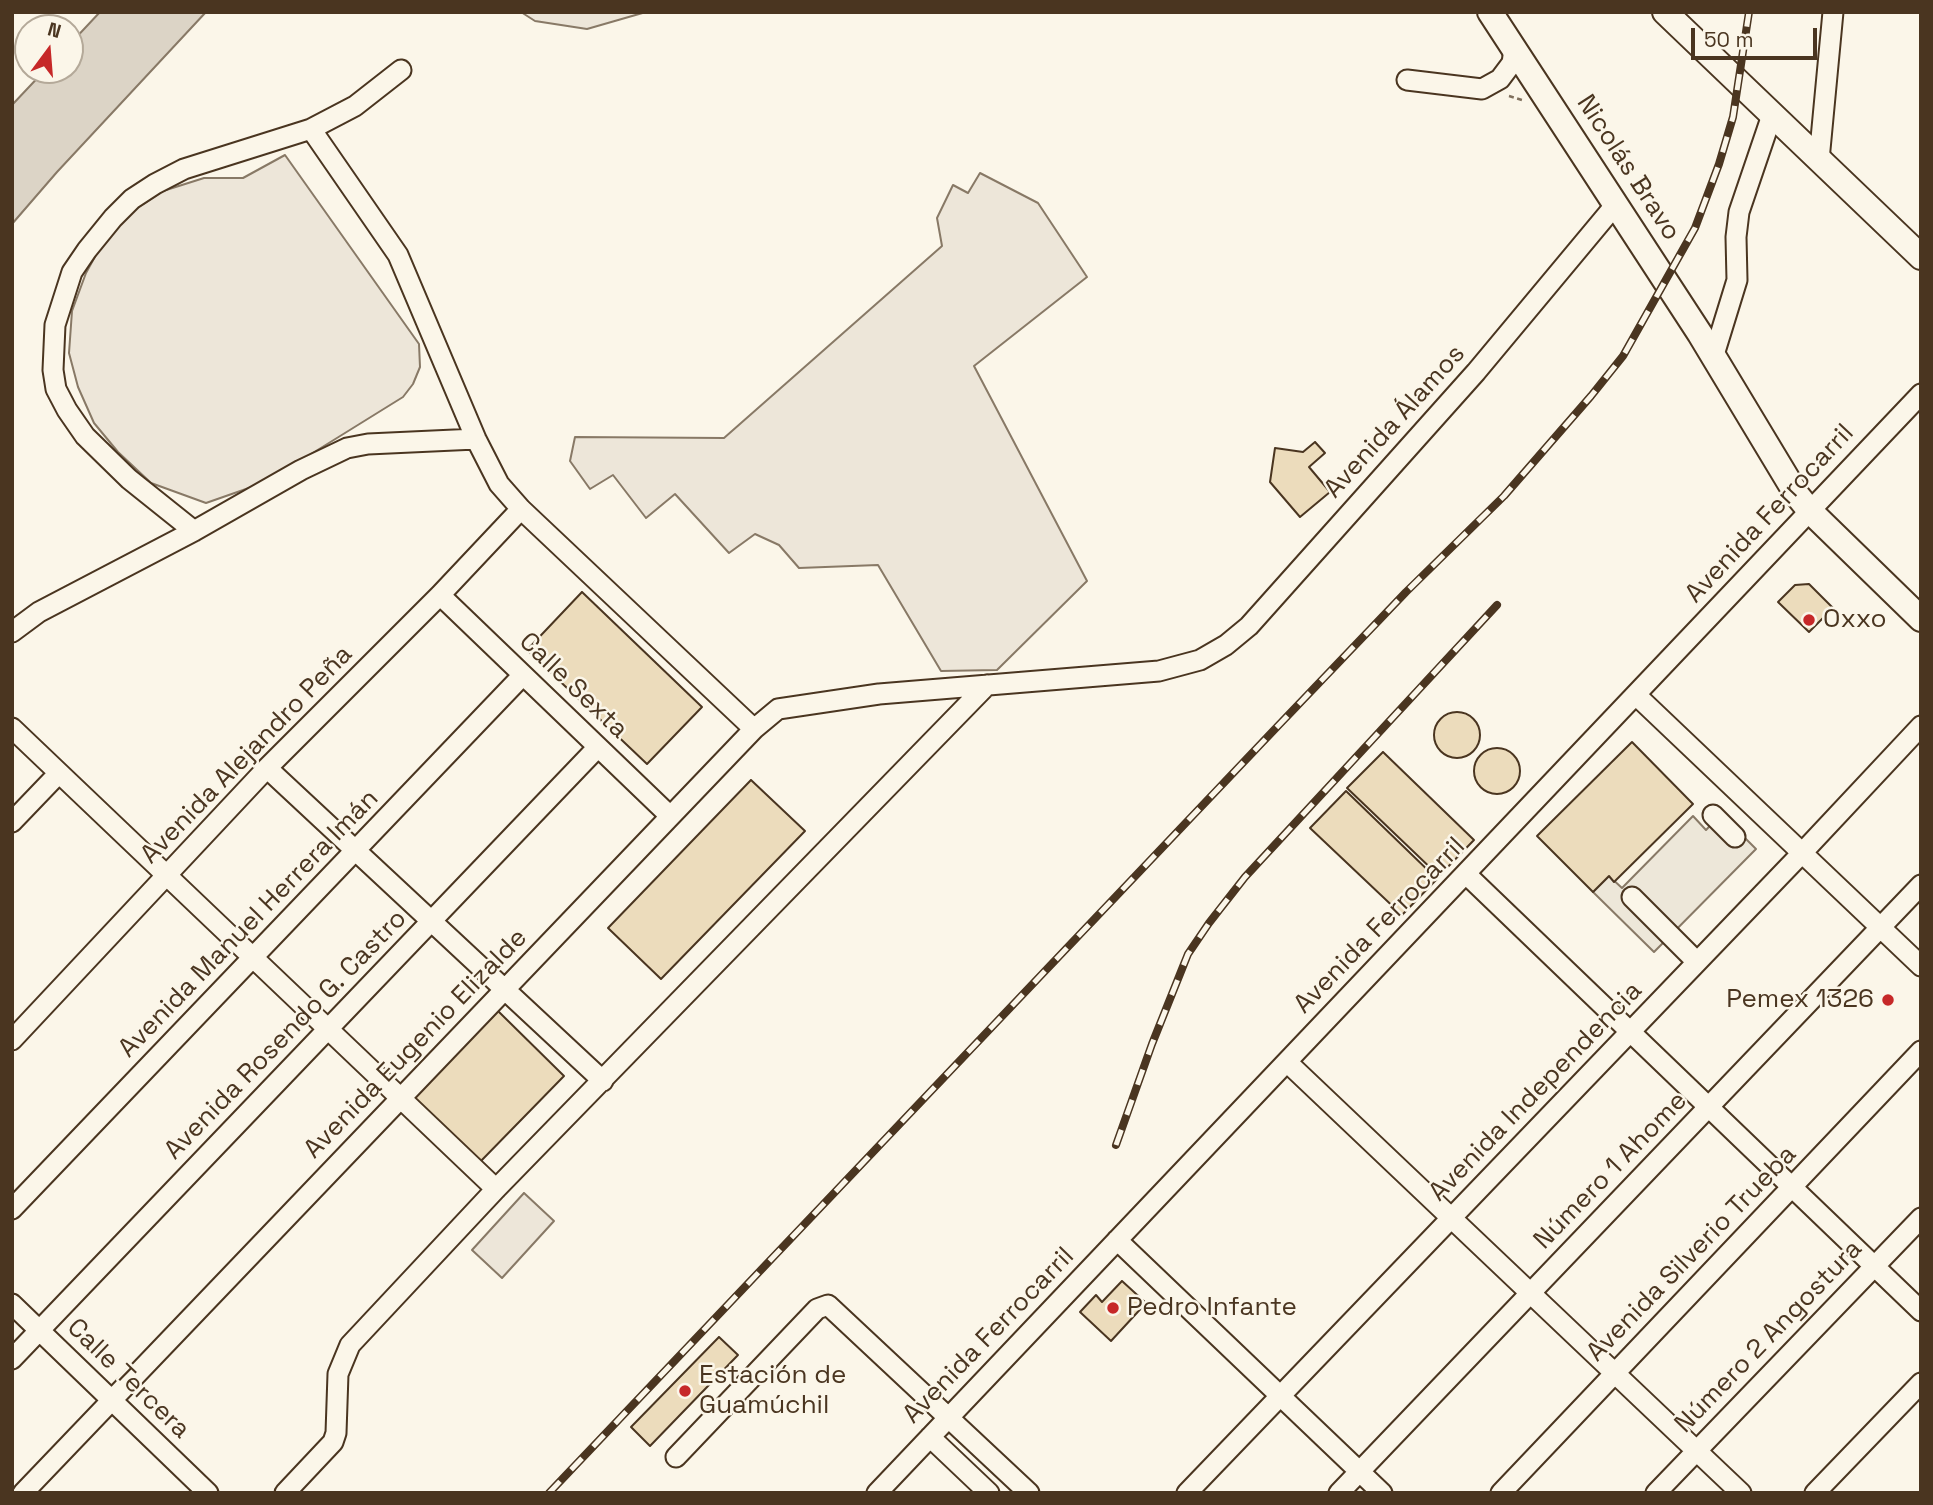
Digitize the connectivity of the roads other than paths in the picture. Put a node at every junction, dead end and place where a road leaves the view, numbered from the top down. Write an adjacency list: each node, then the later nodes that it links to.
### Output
1 (1490, 12): 4 (main road, Nicolás Bravo)
2 (1665, 12): 7 (main road)
3 (1833, 12): 9 (street)
4 (1514, 49): 6 (street); 10 (main road, Nicolás Bravo)
5 (401, 70): 8 (street)
6 (1407, 80)
7 (1772, 115): 9 (main road); 12 (street)
8 (311, 129): 14 (street); 17 (street)
9 (1819, 160): 11 (main road)
10 (1616, 204): 12 (main road, Nicolás Bravo); 22 (street, Avenida Álamos)
11 (1921, 257)
12 (1713, 358): 16 (main road, Nicolás Bravo)
13 (1921, 394): 16 (street, Avenida Ferrocarril)
14 (476, 439): 15 (street); 17 (street)
15 (521, 509): 18 (street, Avenida Alejandro Peña); 26 (street)
16 (1810, 511): 19 (main road, Nicolás Bravo); 23 (street, Avenida Ferrocarril)
17 (194, 531): 20 (street)
18 (440, 595): 21 (street, Calle Sexta); 28 (street, Avenida Alejandro Peña)
19 (1921, 619)
20 (12, 632)
21 (523, 675): 27 (street, Calle Sexta); 34 (street, Avenida Manuel Herrera Imán)
22 (987, 685): 26 (street, Avenida Eugenio Elizalde); 51 (street)
23 (1636, 695): 35 (street); 36 (street, Avenida Ferrocarril)
24 (1921, 726): 35 (street, Avenida Independencia)
25 (12, 728): 29 (street)
26 (754, 729): 31 (street, Avenida Eugenio Elizalde)
27 (598, 747): 31 (street, Calle Sexta); 40 (street, Avenida Rosendo G. Castro)
28 (267, 768): 34 (street); 37 (street, Avenida Alejandro Peña)
29 (59, 773): 32 (street); 37 (street)
30 (1713, 815): 33 (street)
31 (670, 816): 45 (street, Avenida Eugenio Elizalde)
32 (12, 822)
33 (1735, 837)
34 (355, 850): 40 (street); 42 (street, Avenida Manuel Herrera Imán)
35 (1802, 853): 41 (street); 43 (street, Avenida Independencia)
36 (1466, 874): 47 (street); 50 (street, Avenida Ferrocarril)
37 (167, 875): 42 (street); 48 (street, Avenida Alejandro Peña)
38 (1921, 885): 41 (street, Número 1 Ahome)
39 (1632, 897): 43 (street)
40 (431, 921): 45 (street); 46 (street, Avenida Rosendo G. Castro)
41 (1880, 927): 44 (street); 53 (street, Número 1 Ahome)
42 (253, 957): 46 (street); 56 (street, Avenida Manuel Herrera Imán)
43 (1697, 962): 47 (street, Avenida Independencia)
44 (1921, 966)
45 (504, 989): 51 (street); 52 (street, Avenida Eugenio Elizalde)
46 (328, 1029): 52 (street); 64 (street, Avenida Rosendo G. Castro)
47 (1629, 1033): 53 (street); 57 (street, Avenida Independencia)
48 (12, 1040)
49 (1921, 1051): 54 (street, Avenida Silverio Trueba)
50 (1287, 1062): 57 (street); 59 (street, Avenida Ferrocarril)
51 (603, 1081): 55 (street)
52 (400, 1098): 55 (street); 69 (street, Avenida Eugenio Elizalde)
53 (1709, 1108): 54 (street); 61 (street, Número 1 Ahome)
54 (1792, 1188): 60 (street); 66 (street, Avenida Silverio Trueba)
55 (496, 1189): 77 (street)
56 (12, 1209)
57 (1451, 1218): 61 (street); 68 (street, Avenida Independencia)
58 (1921, 1218): 60 (street, Número 2 Angostura)
59 (1117, 1240): 68 (street); 70 (street, Avenida Ferrocarril)
60 (1874, 1266): 63 (street); 72 (street, Número 2 Angostura)
61 (1531, 1293): 66 (street); 74 (street, Número 1 Ahome)
62 (12, 1304): 64 (street, Calle Tercera)
63 (1921, 1311)
64 (40, 1331): 65 (street, Avenida Rosendo G. Castro); 69 (street, Calle Tercera)
65 (12, 1359)
66 (1615, 1373): 72 (street); 84 (street, Avenida Silverio Trueba)
67 (1921, 1383): 87 (street)
68 (1280, 1396): 74 (street); 81 (street, Avenida Independencia)
69 (112, 1400): 75 (street, Calle Tercera); 76 (street, Avenida Eugenio Elizalde)
70 (949, 1417): 71 (street, Avenida Ferrocarril); 73 (street); 80 (street)
71 (930, 1437): 78 (street, Avenida Ferrocarril); 79 (street)
72 (1696, 1451): 85 (street, Número 2 Angostura); 86 (street)
73 (677, 1457)
74 (1360, 1471): 82 (street, Número 1 Ahome); 83 (street)
75 (207, 1492)
76 (23, 1493)
77 (285, 1493)
78 (877, 1493)
79 (989, 1493)
80 (1029, 1493)
81 (1187, 1493)
82 (1339, 1493)
83 (1382, 1493)
84 (1501, 1493)
85 (1656, 1493)
86 (1741, 1493)
87 (1815, 1493)

